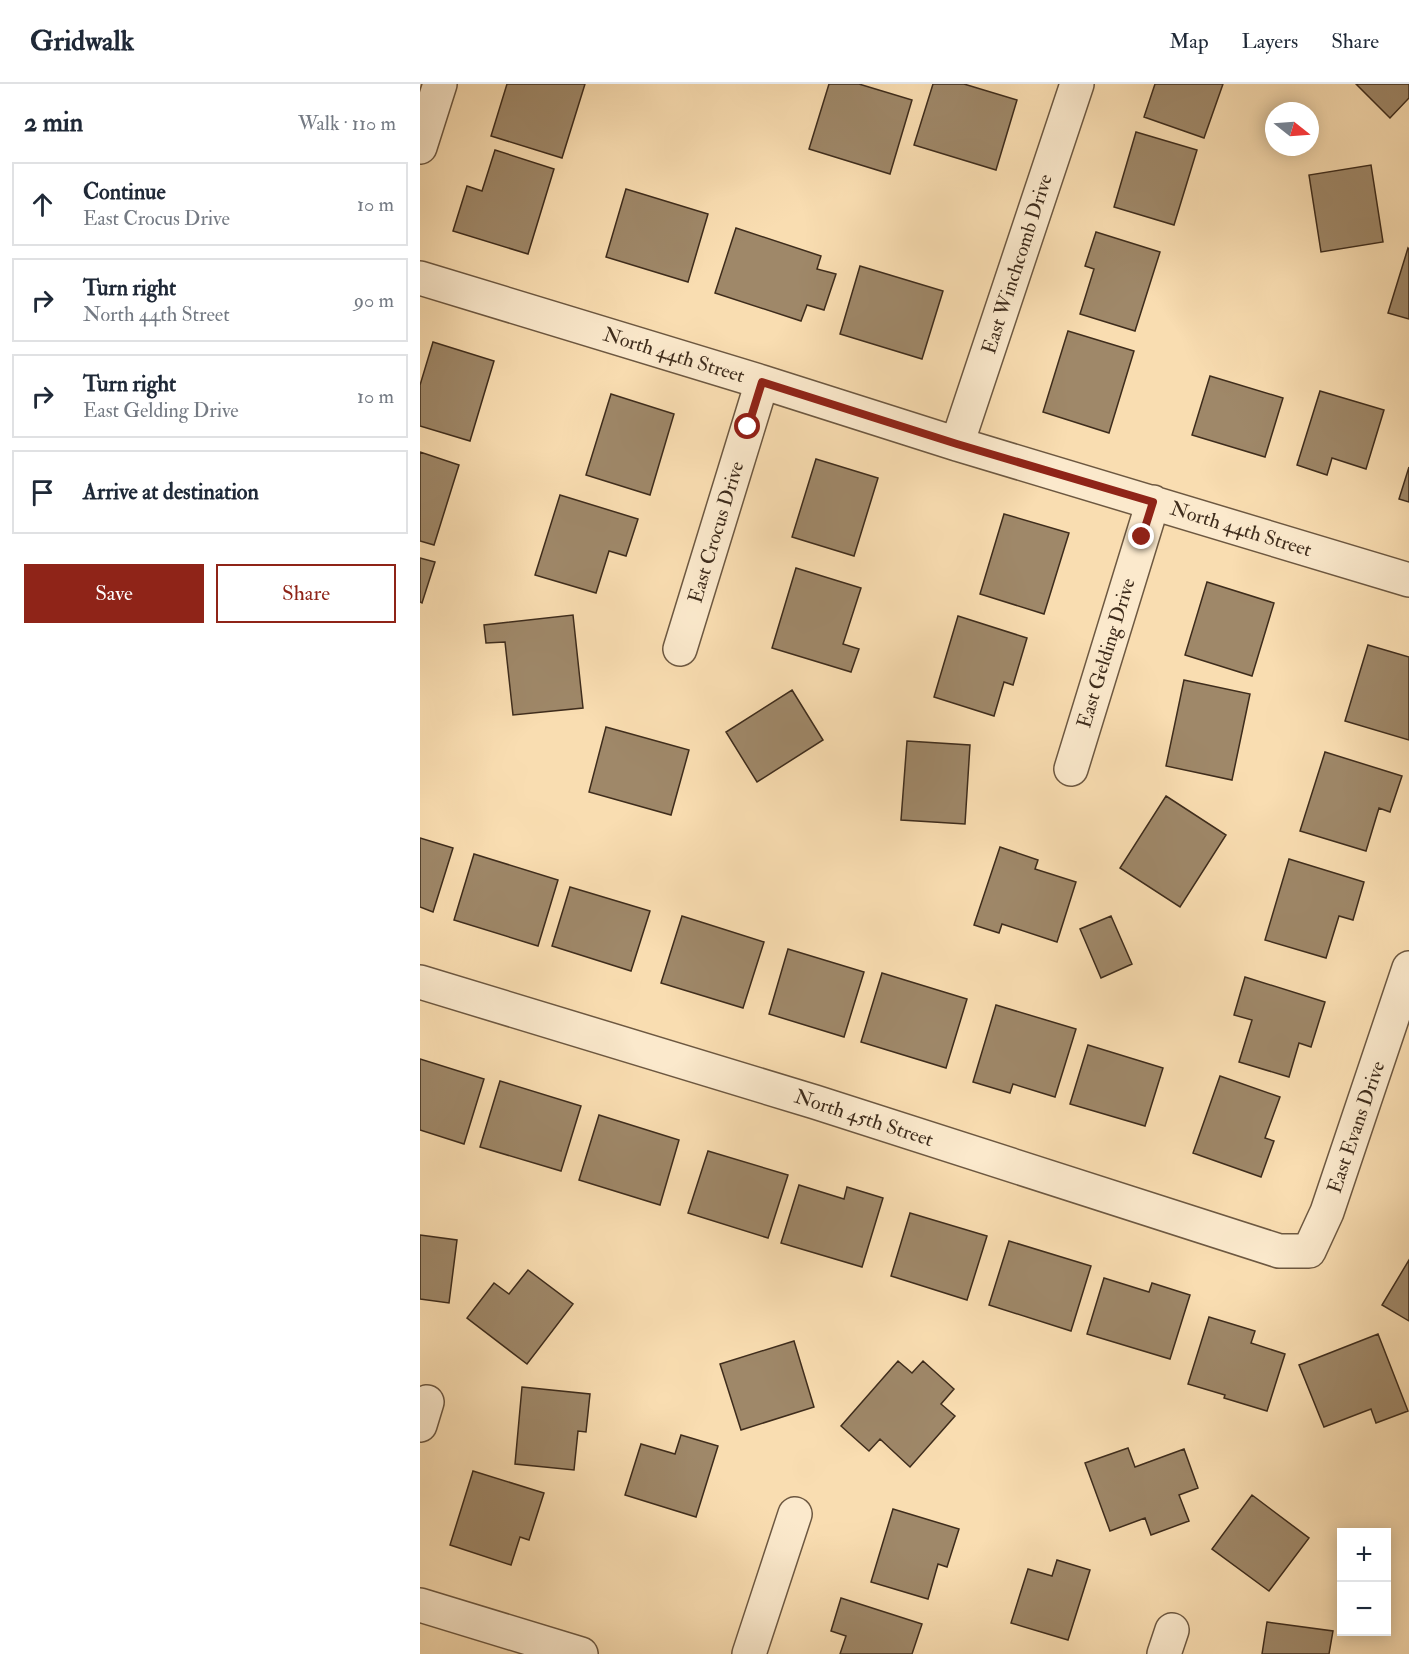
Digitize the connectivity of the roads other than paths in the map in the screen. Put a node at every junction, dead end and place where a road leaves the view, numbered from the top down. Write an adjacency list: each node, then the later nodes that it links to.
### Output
1 (440, 84): 3 (street)
2 (1077, 84): 6 (street, East Winchcomb Drive)
3 (420, 147)
4 (420, 278): 5 (street, North 44th Street)
5 (762, 382): 6 (street, North 44th Street); 9 (street, East Crocus Drive)
6 (957, 444): 7 (street, North 44th Street)
7 (1153, 502): 8 (street, North 44th Street); 10 (street, East Gelding Drive)
8 (1409, 580)
9 (680, 648)
10 (1071, 769)
11 (1409, 968): 13 (street, East Evans Drive)
12 (420, 982): 13 (street, North 45th Street)
13 (1309, 1251)
14 (795, 1514): 17 (street)
15 (420, 1605): 16 (street)
16 (581, 1654)
17 (749, 1654)

